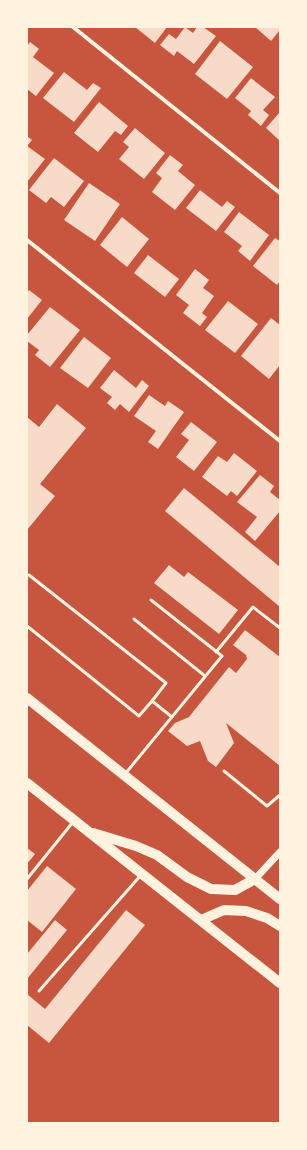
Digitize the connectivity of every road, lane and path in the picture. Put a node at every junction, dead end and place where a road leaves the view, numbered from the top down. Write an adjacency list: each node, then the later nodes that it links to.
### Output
1 (73, 27): 2 (street)
2 (280, 193)
3 (27, 240): 4 (street)
4 (280, 441)
5 (29, 575): 13 (lane)
6 (150, 600): 10 (lane)
7 (134, 619): 11 (lane)
8 (27, 626): 13 (lane)
9 (280, 628): 10 (lane)
10 (216, 652): 11 (lane)
11 (205, 676): 14 (lane)
12 (29, 700): 16 (main road)
13 (152, 701): 14 (lane)
14 (172, 717): 16 (lane)
15 (224, 771): 18 (lane)
16 (124, 775): 24 (main road)
17 (27, 783): 19 (main road)
18 (280, 795)
19 (74, 821): 20 (main road); 23 (lane)
20 (87, 831): 22 (main road); 24 (main road)
21 (280, 852): 24 (street)
22 (142, 874): 26 (main road); 29 (lane)
23 (27, 879)
24 (255, 879): 25 (main road)
25 (280, 899)
26 (201, 920): 27 (main road); 28 (main road)
27 (280, 926)
28 (280, 983)
29 (39, 991)

